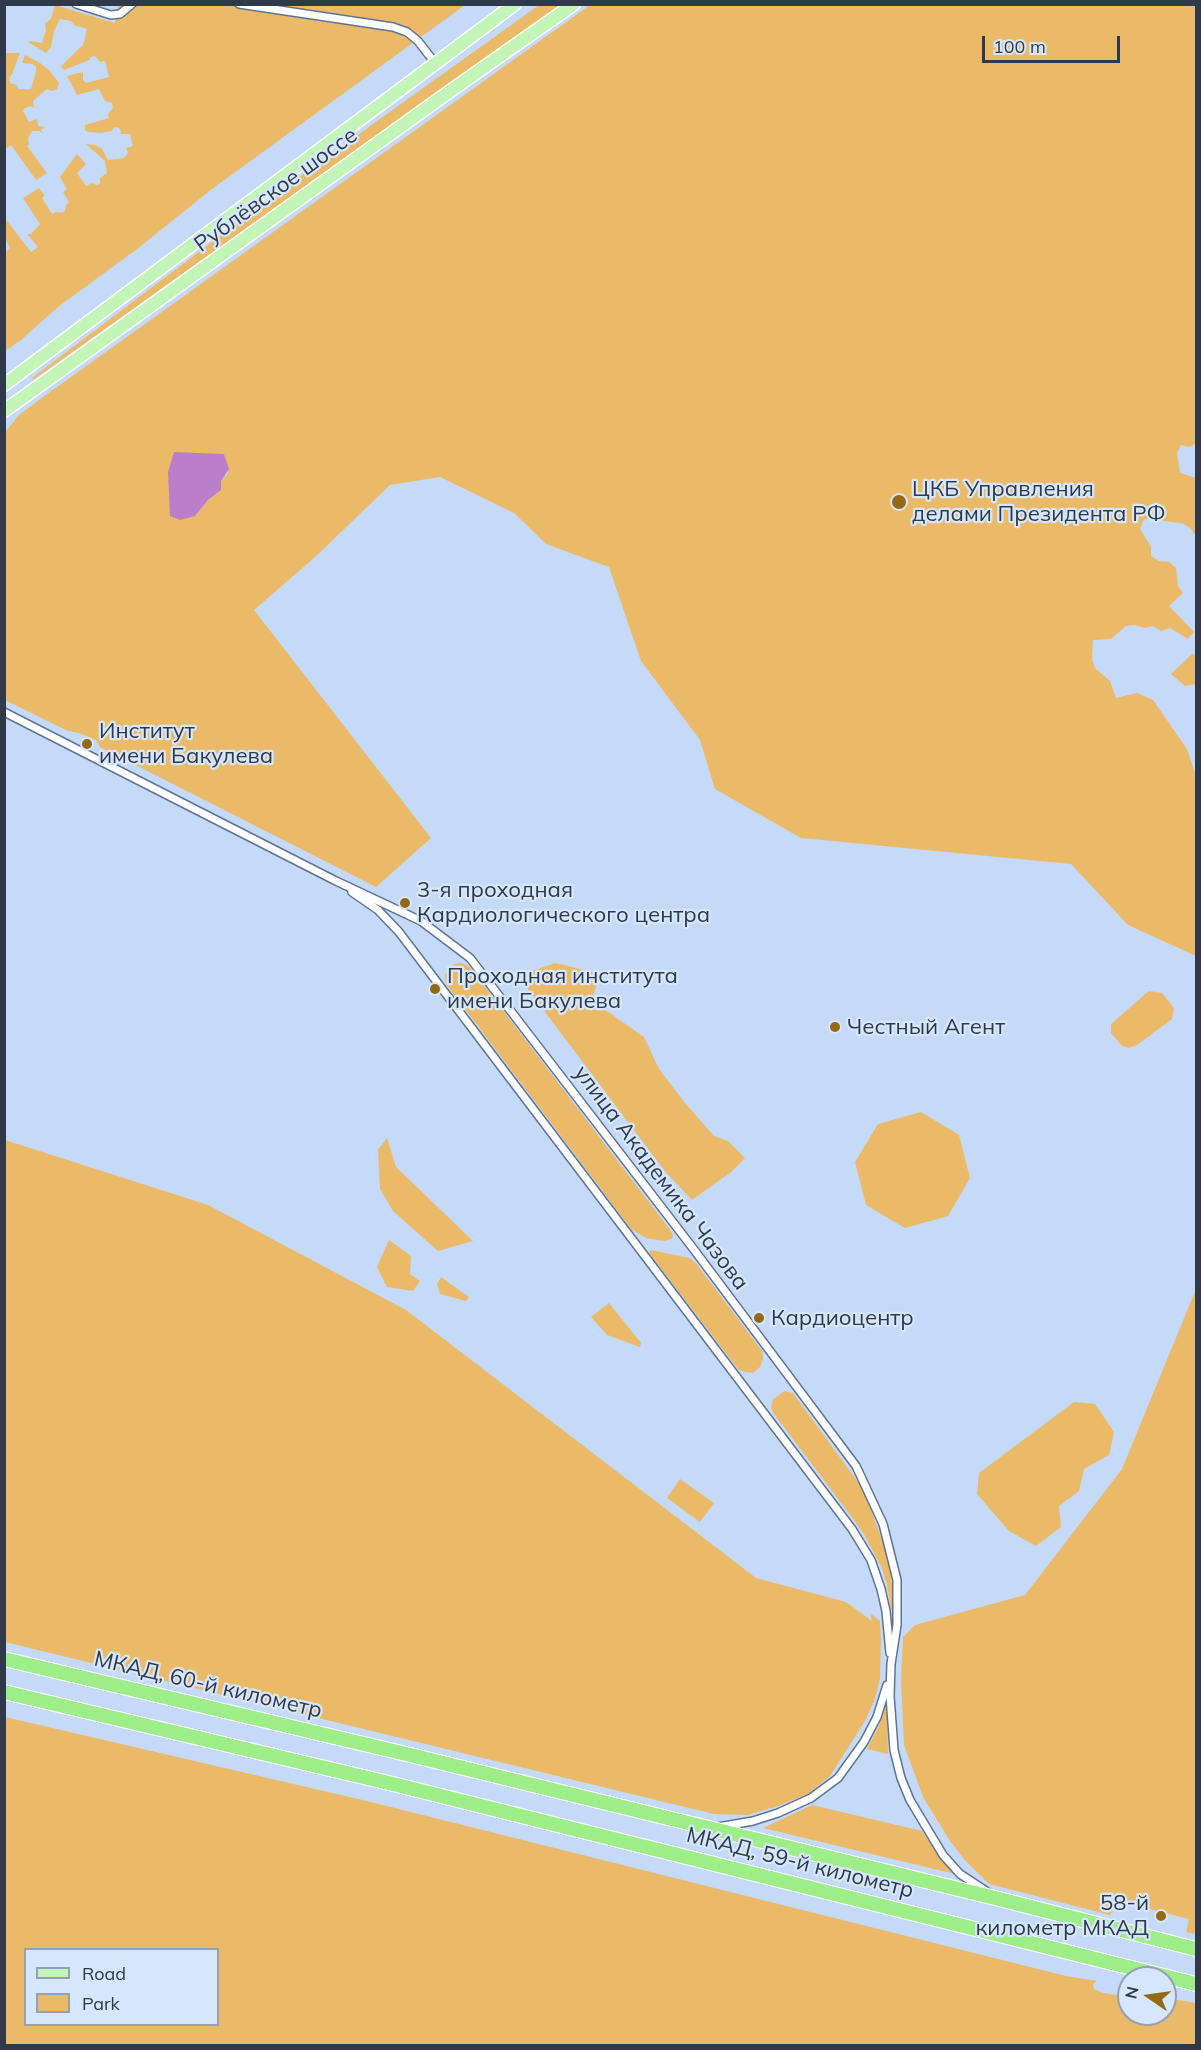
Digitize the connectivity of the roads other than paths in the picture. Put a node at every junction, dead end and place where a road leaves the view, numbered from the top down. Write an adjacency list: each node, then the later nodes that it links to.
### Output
1 (76, 4): 2 (street)
2 (132, 4)
3 (239, 4): 6 (street)
4 (515, 4): 6 (main road, Рублёвское шоссе)
5 (574, 4): 8 (main road, Рублёвское шоссе)
6 (435, 63): 7 (main road, Рублёвское шоссе)
7 (4, 385)
8 (4, 411)
9 (4, 712): 10 (street, улица Академика Чазова)
10 (336, 881): 12 (street, улица Академика Чазова); 12 (street, улица Академика Чазова)
11 (4, 1659): 15 (highway, МКАД, 60-й километр)
12 (891, 1664): 13 (street, улица Академика Чазова)
13 (891, 1674): 16 (street, улица Академика Чазова); 17 (street, улица Академика Чазова)
14 (4, 1692): 19 (highway, МКАД, 59-й километр)
15 (402, 1752): 16 (highway, МКАД, 59-й километр)
16 (708, 1828): 17 (highway, МКАД, 59-й километр)
17 (995, 1898): 18 (highway, МКАД, 59-й километр)
18 (1197, 1949)
19 (1197, 1984)

